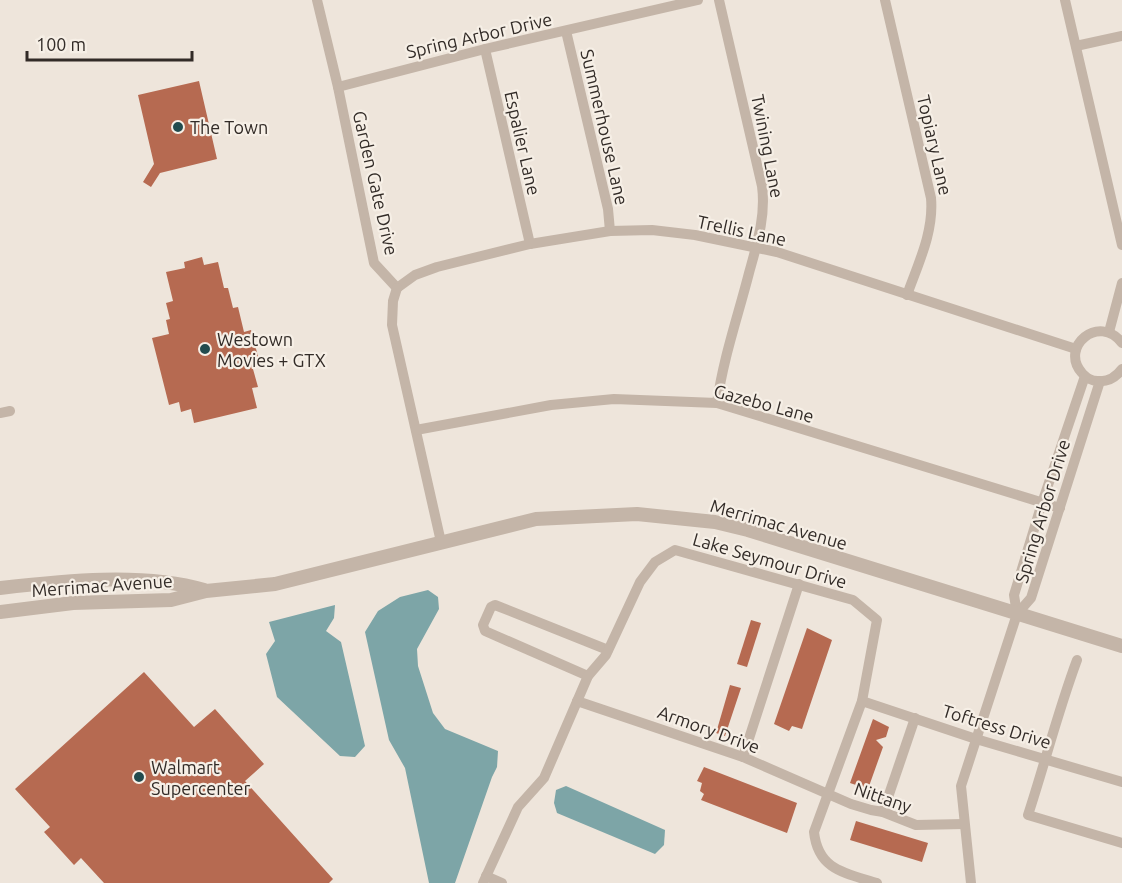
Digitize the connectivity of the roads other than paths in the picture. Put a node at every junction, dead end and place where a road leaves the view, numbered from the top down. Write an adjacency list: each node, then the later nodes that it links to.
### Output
1 (316, 0): 11 (street, Garden Gate Drive)
2 (698, 0): 6 (street, Spring Arbor Drive)
3 (720, 0): 16 (street, Twining Lane)
4 (885, 0): 19 (street, Topiary Lane)
5 (1065, 0): 9 (street)
6 (654, 6): 7 (street, Spring Arbor Drive)
7 (566, 31): 10 (street, Spring Arbor Drive); 13 (street, Summerhouse Lane)
8 (1122, 36): 9 (street)
9 (1076, 46): 12 (street)
10 (485, 49): 11 (street, Spring Arbor Drive); 14 (street, Espalier Lane)
11 (338, 87): 18 (street, Garden Gate Drive)
12 (1118, 209): 15 (street)
13 (610, 231): 14 (street, Trellis Lane); 16 (street, Trellis Lane)
14 (530, 244): 18 (street, Trellis Lane)
15 (1122, 245)
16 (756, 249): 19 (street, Trellis Lane); 26 (street, Twining Lane)
17 (1122, 283): 20 (street)
18 (397, 288): 27 (street)
19 (907, 295): 22 (street, Trellis Lane)
20 (1109, 332): 21 (street); 22 (street)
21 (1122, 343)
22 (1076, 349): 24 (street)
23 (1122, 369): 25 (street)
24 (1085, 376): 25 (street); 28 (street, Spring Arbor Drive)
25 (1100, 381): 29 (street, Spring Arbor Drive)
26 (717, 404): 27 (street, Gazebo Lane); 28 (street, Gazebo Lane)
27 (416, 430): 30 (street)
28 (1042, 503): 29 (street, Gazebo Lane); 35 (street, Spring Arbor Drive)
29 (1060, 508): 35 (street, Spring Arbor Drive)
30 (441, 542): 33 (street, Merrimac Avenue); 35 (street, Merrimac Avenue)
31 (799, 584): 37 (street, Lake Seymour Drive); 41 (street, Lake Seymour Drive); 44 (street)
32 (0, 588): 33 (street, Merrimac Avenue)
33 (206, 591): 34 (street, Merrimac Avenue)
34 (0, 612)
35 (1017, 614): 36 (street, Merrimac Avenue); 43 (street)
36 (1122, 646)
37 (608, 650): 39 (street, Lake Seymour Drive); 39 (street)
38 (1077, 660): 45 (street)
39 (588, 676): 40 (street, Lake Seymour Drive)
40 (577, 701): 44 (street, Armory Drive); 51 (street, Lake Seymour Drive)
41 (862, 701): 42 (street, Toftress Drive); 47 (street, Lake Seymour Drive)
42 (915, 718): 43 (street, Toftress Drive); 48 (street)
43 (976, 739): 45 (street, Toftress Drive); 49 (street)
44 (743, 757): 47 (street, Armory Drive)
45 (1046, 759): 46 (street, Toftress Drive); 50 (street)
46 (1122, 782)
47 (828, 795): 48 (street, Nittany); 53 (street, Lake Seymour Drive)
48 (883, 812): 49 (street, Nittany)
49 (964, 824): 54 (street)
50 (1122, 843)
51 (485, 880): 52 (street)
52 (502, 883)
53 (877, 883)
54 (971, 883)

